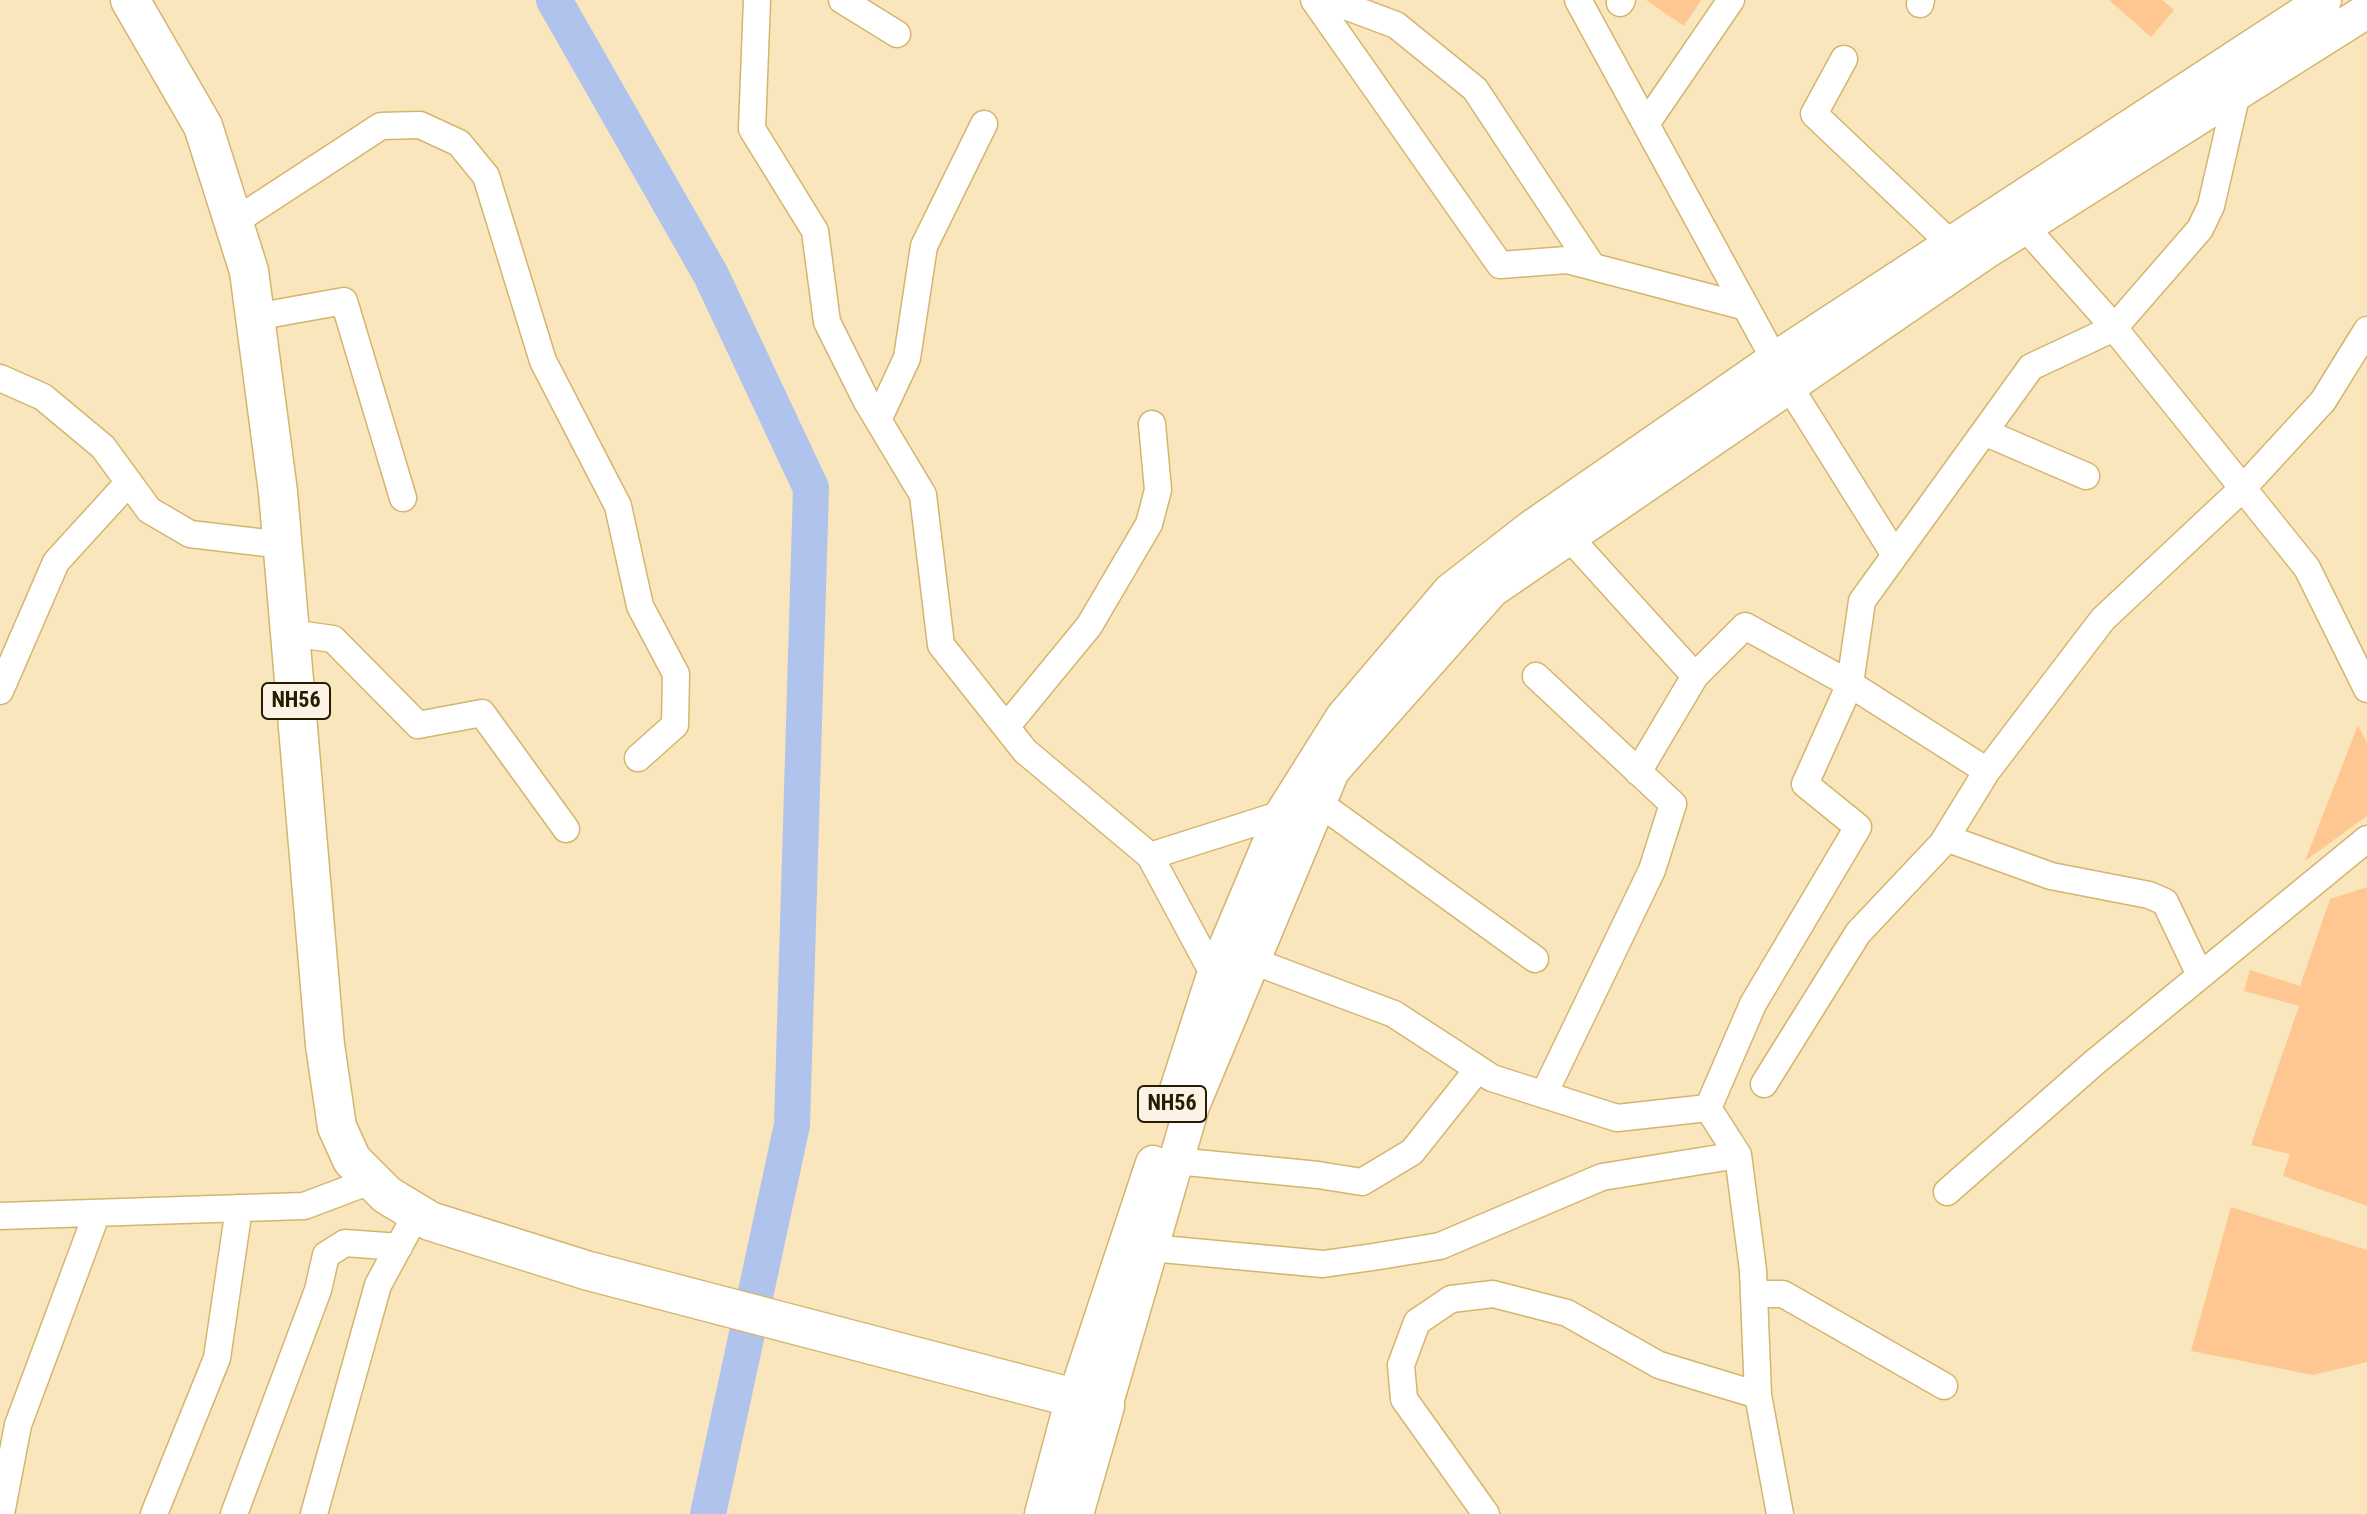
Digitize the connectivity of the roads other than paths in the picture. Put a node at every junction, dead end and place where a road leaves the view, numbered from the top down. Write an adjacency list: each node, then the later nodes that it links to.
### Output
1 (130, 0): 15 (highway, NH56)
2 (757, 0): 25 (street)
3 (842, 0): 10 (street)
4 (1314, 0): 18 (street)
5 (1329, 0): 18 (street)
6 (1578, 0): 14 (street)
7 (1731, 0): 14 (street)
8 (2324, 0): 17 (main road)
9 (2367, 11): 12 (main road)
10 (897, 34)
11 (1844, 59): 17 (street)
12 (2237, 93): 16 (main road); 21 (street)
13 (984, 124): 25 (street)
14 (1646, 124): 19 (street)
15 (234, 222): 20 (highway, NH56); 43 (street)
16 (2025, 227): 21 (street); 23 (main road)
17 (1950, 243): 23 (main road)
18 (1592, 266): 19 (street)
19 (1746, 307): 23 (street)
20 (255, 317): 31 (street); 33 (highway, NH56)
21 (2114, 328): 27 (street); 30 (street)
22 (2367, 330): 30 (street)
23 (1782, 372): 32 (main road); 34 (street); 47 (main road)
24 (0, 378): 29 (street)
25 (878, 420): 42 (street)
26 (1152, 424): 42 (street)
27 (1984, 432): 28 (street); 34 (street)
28 (2086, 476)
29 (129, 482): 33 (street); 41 (street)
30 (2243, 488): 36 (street); 44 (street)
31 (403, 498)
32 (1569, 537): 38 (street); 46 (main road)
33 (283, 545): 35 (highway, NH56)
34 (1895, 555): 39 (street)
35 (290, 633): 48 (street); 62 (highway, NH56)
36 (2359, 647): 40 (street)
37 (1536, 676): 45 (street)
38 (1695, 676): 39 (street); 45 (street)
39 (1850, 684): 44 (street); 59 (street)
40 (2367, 689)
41 (0, 691)
42 (1006, 727): 51 (street)
43 (638, 758)
44 (1987, 771): 49 (street)
45 (1638, 772): 58 (street)
46 (1319, 803): 52 (street); 53 (main road)
47 (1282, 814): 51 (street); 54 (main road, NH56)
48 (566, 829)
49 (1946, 838): 55 (street); 57 (street)
50 (2367, 839): 55 (street)
51 (1150, 856): 54 (street)
52 (1535, 959)
53 (1253, 961): 56 (street); 61 (main road)
54 (1214, 975): 73 (main road, NH56)
55 (2200, 975): 63 (street)
56 (1478, 1069): 58 (street); 61 (street)
57 (1764, 1084)
58 (1544, 1094): 59 (street)
59 (1708, 1108): 60 (street)
60 (1738, 1155): 69 (street); 70 (street)
61 (1176, 1161): 69 (main road)
62 (373, 1180): 64 (street); 66 (highway, NH56)
63 (1947, 1192)
64 (239, 1208): 65 (street); 75 (street)
65 (97, 1213): 67 (street); 74 (street)
66 (417, 1213): 68 (street); 73 (highway, NH56)
67 (0, 1216)
68 (399, 1247): 76 (street); 77 (street)
69 (1146, 1263): 73 (main road)
70 (1754, 1294): 71 (street); 72 (street)
71 (1944, 1386)
72 (1758, 1395): 80 (street); 81 (street)
73 (1090, 1402): 78 (highway, NH56); 79 (highway, NH56)
74 (1, 1514)
75 (154, 1514)
76 (234, 1514)
77 (314, 1514)
78 (1044, 1514)
79 (1074, 1514)
80 (1486, 1514)
81 (1780, 1514)

